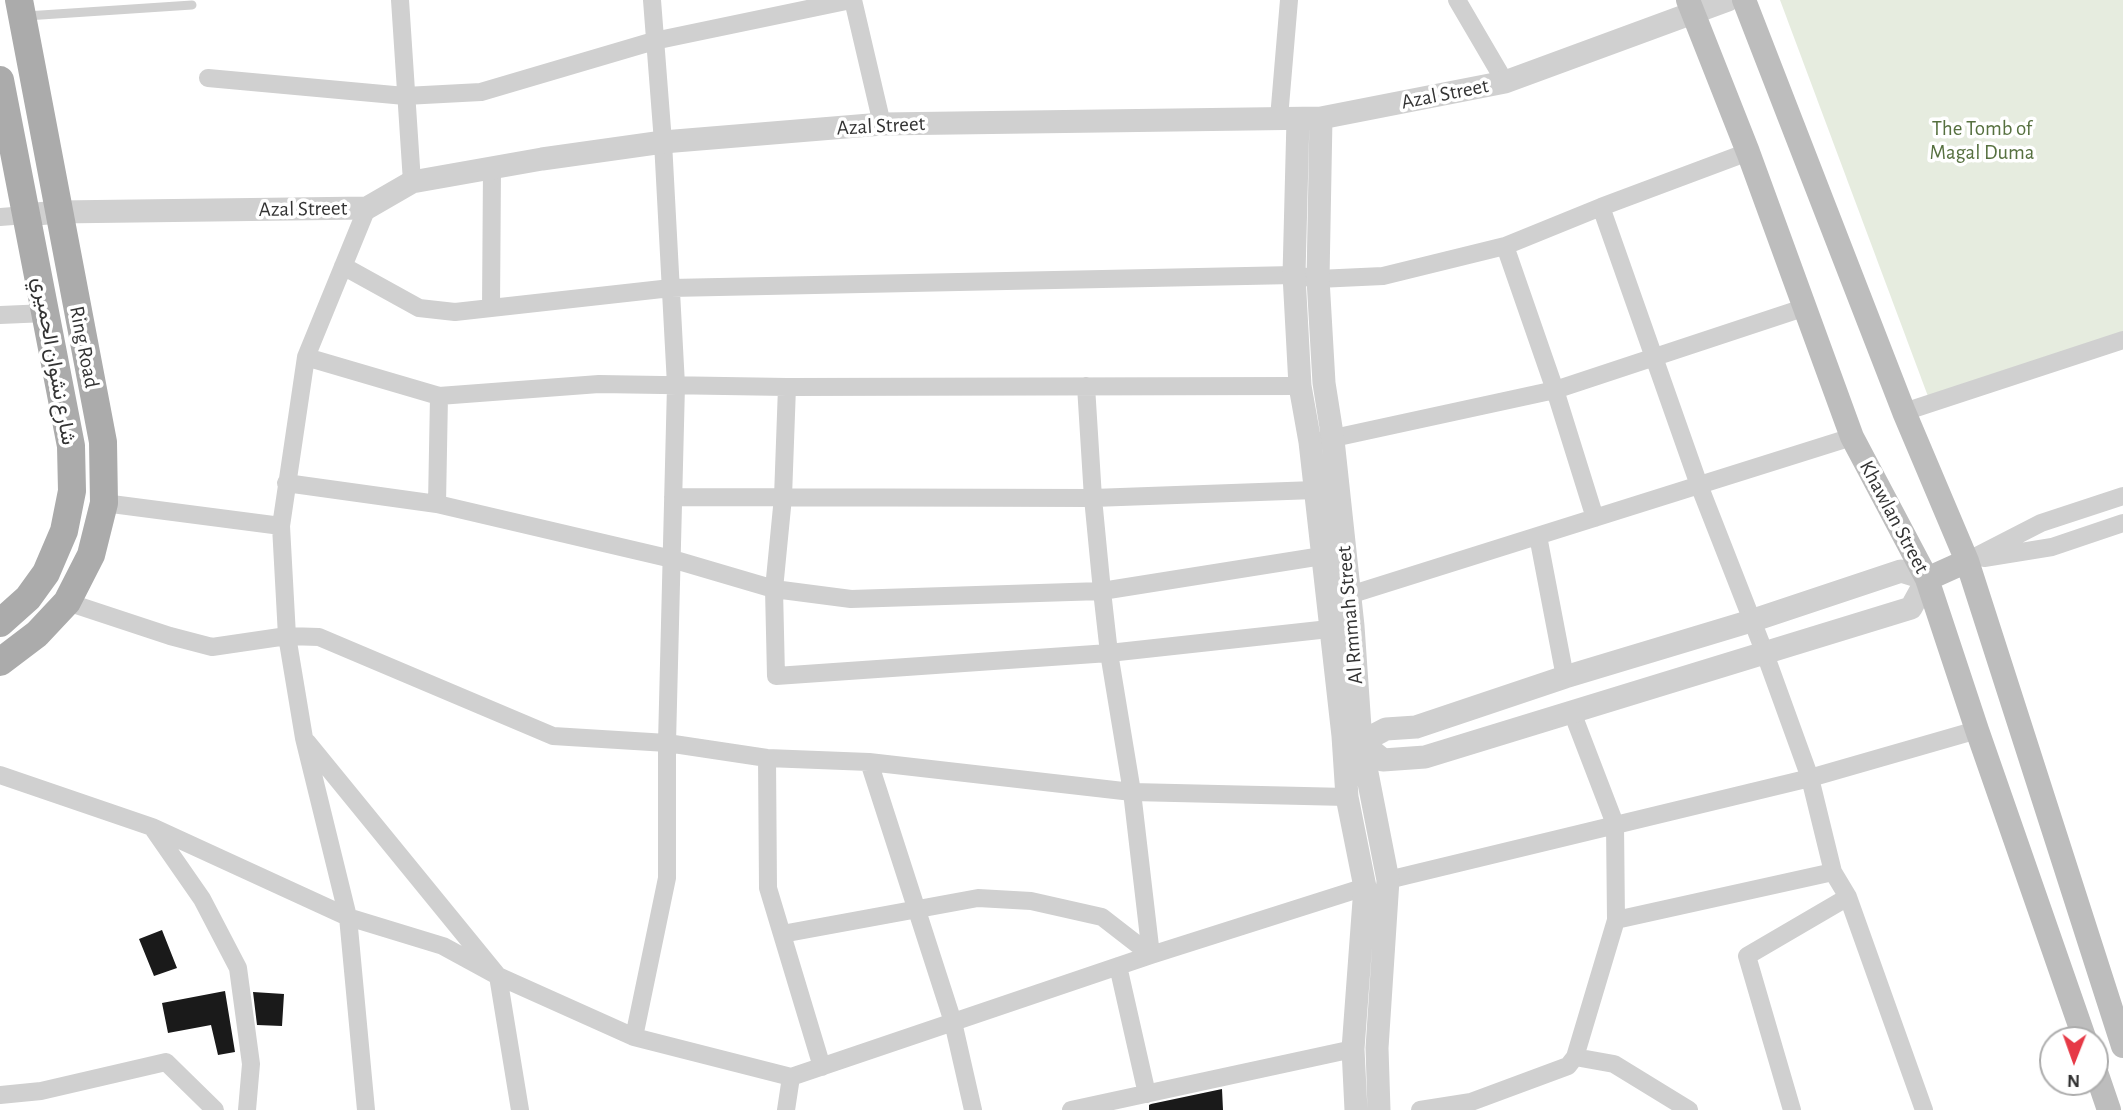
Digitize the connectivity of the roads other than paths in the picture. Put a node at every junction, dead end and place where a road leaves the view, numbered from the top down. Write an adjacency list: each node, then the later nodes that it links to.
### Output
1 (400, 0): 15 (street)
2 (652, 0): 11 (street)
3 (852, 0): 11 (street); 18 (street)
4 (1289, 0): 17 (street)
5 (1458, 0): 14 (street)
6 (1728, 0): 9 (street, Azal Street)
7 (1744, 0): 46 (main road)
8 (192, 5): 10 (lane)
9 (1690, 7): 14 (street, Azal Street); 21 (main road, Khawlan Street)
10 (20, 8): 26 (main road, Ring Road)
11 (654, 41): 15 (street); 20 (street)
12 (208, 78): 15 (street)
13 (0, 80): 19 (main road, شارع نشوان الحميري)
14 (1504, 82): 16 (street, Azal Street)
15 (405, 96): 23 (street)
16 (1321, 118): 17 (street, Azal Street); 31 (street, Al Rmmah Street)
17 (1288, 119): 18 (street, Azal Street); 30 (street, Al Rmmah Street)
18 (882, 124): 20 (street, Azal Street)
19 (5, 138): 27 (main road, شارع نشوان الحميري)
20 (663, 142): 22 (street, Azal Street); 32 (street)
21 (1748, 152): 24 (street); 34 (main road, Khawlan Street)
22 (492, 168): 23 (street, Azal Street); 33 (street)
23 (412, 182): 25 (street, Azal Street)
24 (1601, 207): 28 (street); 39 (street)
25 (367, 208): 26 (street, Azal Street); 29 (street)
26 (58, 212): 27 (street, Azal Street); 57 (main road, Ring Road)
27 (13, 216): 35 (main road, شارع نشوان الحميري)
28 (1506, 246): 31 (street); 44 (street)
29 (343, 266): 33 (street); 38 (street)
30 (1294, 275): 31 (street); 32 (street); 42 (street, Al Rmmah Street)
31 (1318, 279): 48 (street, Al Rmmah Street)
32 (671, 288): 33 (street); 40 (street)
33 (491, 308)
34 (1803, 308): 39 (street); 47 (main road, Khawlan Street)
35 (47, 313): 36 (street); 73 (main road, شارع نشوان الحميري)
36 (0, 315)
37 (2123, 340): 46 (street)
38 (306, 357): 45 (street); 50 (street)
39 (1654, 358): 44 (street); 51 (street)
40 (676, 385): 43 (street); 45 (street); 54 (street)
41 (1086, 386): 42 (street); 43 (street); 56 (street)
42 (1300, 386): 49 (street, Al Rmmah Street)
43 (786, 387): 55 (street)
44 (1555, 390): 48 (street); 59 (street)
45 (439, 396): 58 (street)
46 (1904, 412): 65 (main road)
47 (1852, 437): 51 (street); 66 (main road, Khawlan Street)
48 (1333, 440): 49 (street); 69 (street, Al Rmmah Street)
49 (1310, 442): 52 (street, Al Rmmah Street)
50 (286, 483): 58 (street); 61 (street)
51 (1699, 485): 59 (street); 72 (street)
52 (1315, 490): 56 (street); 63 (street, Al Rmmah Street)
53 (2123, 496): 65 (street)
54 (673, 497): 55 (street); 64 (street)
55 (783, 497): 56 (street); 67 (street)
56 (1093, 498): 68 (street)
57 (104, 503): 61 (street); 70 (main road, Ring Road)
58 (437, 504): 64 (street)
59 (1595, 518): 62 (street)
60 (2123, 523): 65 (street)
61 (281, 526): 75 (street)
62 (1538, 536): 69 (street); 79 (street)
63 (1322, 556): 68 (street); 71 (street, Al Rmmah Street)
64 (672, 559): 67 (street); 84 (street)
65 (1967, 561): 66 (main road); 107 (main road)
66 (1927, 579): 72 (street); 76 (street); 81 (main road, Khawlan Street)
67 (774, 589): 68 (street); 77 (street)
68 (1102, 591): 77 (street)
69 (1349, 595): 71 (street); 83 (street, Al Rmmah Street)
70 (67, 602): 75 (street); 78 (main road, Ring Road)
71 (1326, 603): 74 (street, Al Rmmah Street)
72 (1751, 621): 76 (street); 79 (street)
73 (0, 623)
74 (1329, 629): 77 (street); 83 (street, Al Rmmah Street)
75 (287, 636): 82 (street); 84 (street)
76 (1764, 651): 80 (street); 88 (street)
77 (1110, 653): 89 (street)
78 (0, 662)
79 (1565, 677): 83 (street)
80 (1572, 712): 83 (street); 91 (street)
81 (1977, 730): 88 (street); 105 (main road, Khawlan Street)
82 (304, 738): 98 (street); 103 (street)
83 (1352, 739): 90 (street, Al Rmmah Street); 94 (street, Al Rmmah Street)
84 (667, 743): 85 (street); 106 (street)
85 (767, 758): 86 (street); 100 (street)
86 (869, 762): 89 (street); 97 (street)
87 (0, 775): 92 (street)
88 (1810, 778): 91 (street); 93 (street)
89 (1132, 792): 90 (street); 101 (street)
90 (1347, 797): 95 (street, Al Rmmah Street)
91 (1615, 824): 94 (street); 99 (street)
92 (152, 827): 98 (street); 116 (street)
93 (1833, 872): 96 (street); 99 (street)
94 (1388, 880): 95 (street); 123 (street, Al Rmmah Street)
95 (1364, 887): 101 (street); 108 (street, Al Rmmah Street)
96 (1849, 897): 126 (street); 127 (street)
97 (916, 908): 100 (street); 101 (street); 104 (street)
98 (348, 917): 103 (street); 117 (street)
99 (1616, 920): 109 (street)
100 (782, 934): 110 (street)
101 (1151, 955): 102 (street)
102 (1118, 966): 104 (street); 112 (street)
103 (498, 976): 106 (street); 118 (street)
104 (953, 1022): 110 (street); 120 (street)
105 (2080, 1026)
106 (634, 1037): 111 (street)
107 (2123, 1045)
108 (1353, 1049): 112 (street); 122 (street, Al Rmmah Street)
109 (1575, 1056): 124 (street); 125 (street)
110 (822, 1067): 111 (street)
111 (790, 1077): 119 (street)
112 (1147, 1094): 121 (street)
113 (0, 1095): 115 (street)
114 (2123, 1108): 128 (street)
115 (215, 1110)
116 (247, 1110)
117 (366, 1110)
118 (520, 1110)
119 (786, 1110)
120 (973, 1110)
121 (1072, 1110)
122 (1356, 1110)
123 (1379, 1110)
124 (1420, 1110)
125 (1689, 1110)
126 (1792, 1110)
127 (1924, 1110)
128 (2111, 1110)

